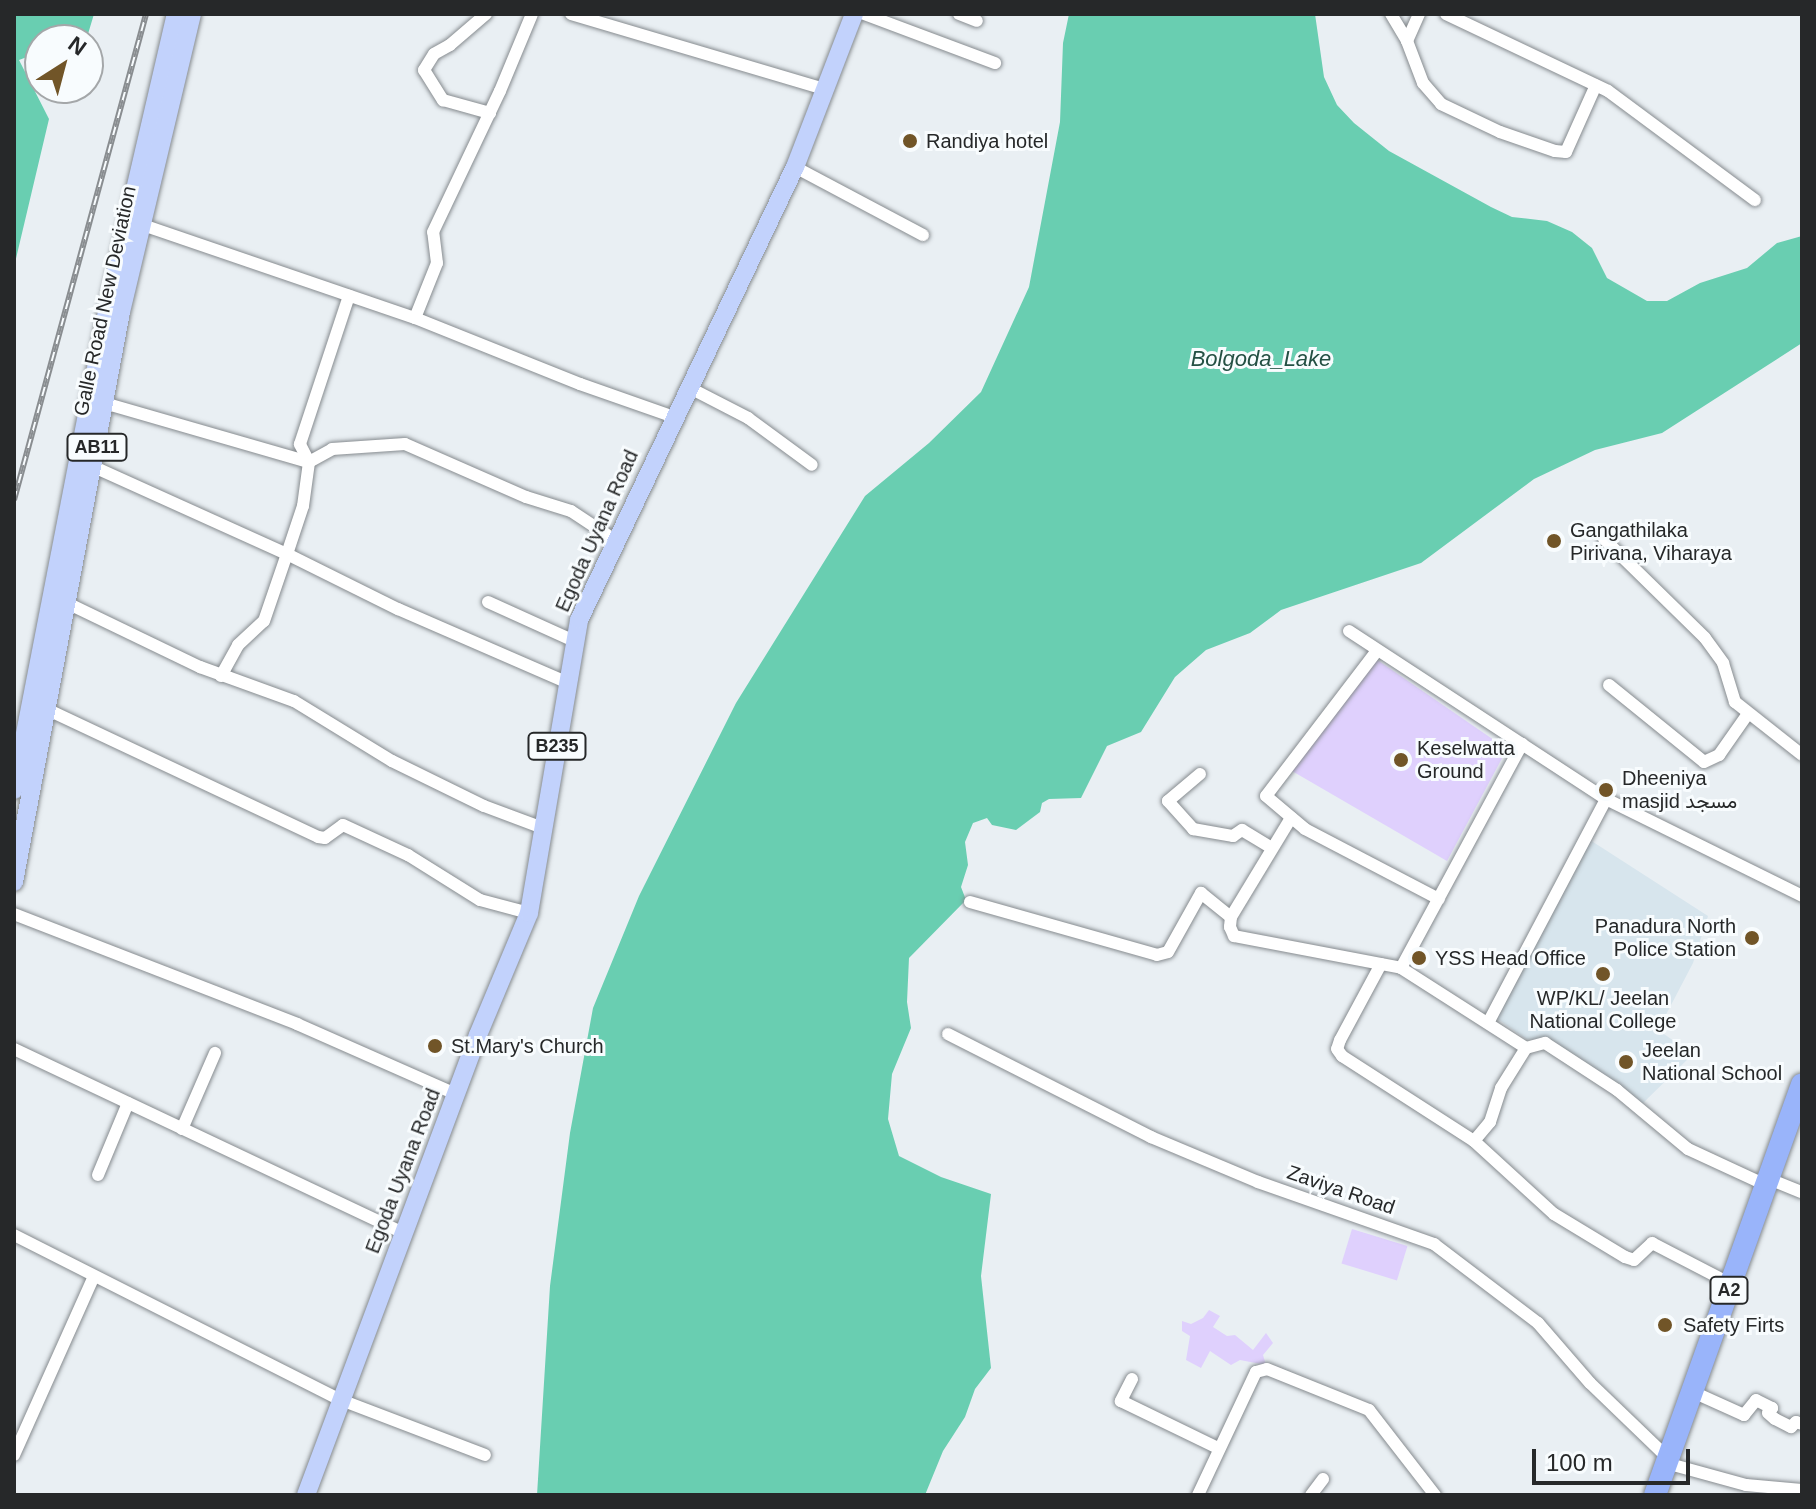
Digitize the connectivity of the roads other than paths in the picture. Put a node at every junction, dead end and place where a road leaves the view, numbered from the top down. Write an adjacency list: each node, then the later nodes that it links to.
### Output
1 (176, 14): 26 (main road, Galle Road New Deviation / AB11)
2 (192, 14): 21 (main road, Galle Road New Deviation / AB11)
3 (486, 14): 18 (street)
4 (532, 14): 18 (street)
5 (571, 14): 12 (street)
6 (854, 14): 17 (main road, Egoda Uyana Road / B235)
7 (864, 14): 15 (street)
8 (959, 14): 13 (street)
9 (1391, 14): 14 (street)
10 (1419, 14): 14 (street)
11 (1446, 14): 16 (street)
12 (595, 17): 17 (street)
13 (977, 21)
14 (1407, 41): 16 (street)
15 (995, 63)
16 (1596, 85): 20 (street)
17 (825, 89): 19 (main road, Egoda Uyana Road / B235)
18 (490, 113): 24 (street)
19 (795, 167): 22 (street); 25 (main road, Egoda Uyana Road / B235)
20 (1755, 200)
21 (143, 225): 23 (street); 26 (main road, Galle Road New Deviation / AB11)
22 (923, 235)
23 (349, 296): 24 (street); 28 (street)
24 (415, 318): 27 (street)
25 (688, 387): 27 (main road, Egoda Uyana Road / B235); 29 (street)
26 (97, 398): 28 (street); 30 (main road, Galle Road New Deviation / AB11); 42 (main road, Galle Road New Deviation / AB11)
27 (674, 417): 32 (main road, Egoda Uyana Road / B235)
28 (309, 462): 32 (street); 33 (street)
29 (812, 465)
30 (94, 467): 33 (street); 35 (main road, Galle Road New Deviation / AB11)
31 (1604, 539): 43 (street)
32 (615, 540): 37 (main road, Egoda Uyana Road / B235)
33 (287, 554): 39 (street); 40 (street)
34 (488, 602): 37 (street)
35 (67, 603): 39 (street); 42 (main road, Galle Road New Deviation / AB11)
36 (1349, 631): 38 (street)
37 (574, 641): 40 (main road, Egoda Uyana Road / B235)
38 (1376, 652): 44 (street); 49 (street)
39 (221, 676): 50 (street)
40 (568, 683): 50 (main road, Egoda Uyana Road / B235)
41 (1609, 685): 43 (street)
42 (39, 706): 47 (main road, Galle Road New Deviation / AB11); 52 (main road, Galle Road New Deviation / AB11); 56 (street)
43 (1747, 715): 45 (street)
44 (1522, 744): 48 (street); 54 (street)
45 (1802, 755)
46 (1200, 774): 51 (street)
47 (14, 790)
48 (1606, 799): 53 (street); 61 (street)
49 (1291, 818): 51 (street); 54 (street)
50 (546, 829): 56 (main road, Egoda Uyana Road / B235)
51 (1272, 848): 58 (street)
52 (14, 882)
53 (1802, 896)
54 (1439, 899): 60 (street)
55 (970, 902): 58 (street)
56 (529, 913): 67 (main road, Egoda Uyana Road / B235)
57 (14, 914): 67 (street)
58 (1231, 917): 59 (street)
59 (1381, 964): 60 (street); 70 (street)
60 (1401, 968): 61 (street)
61 (1488, 1023): 63 (street)
62 (948, 1034): 85 (street, Zaviya Road)
63 (1526, 1048): 70 (street); 72 (street)
64 (14, 1049): 68 (street)
65 (215, 1053): 69 (street)
66 (1802, 1085): 72 (highway, A2)
67 (456, 1094): 74 (main road, Egoda Uyana Road / B235)
68 (128, 1103): 69 (street); 71 (street)
69 (182, 1129): 74 (street)
70 (1474, 1141): 77 (street)
71 (98, 1175)
72 (1768, 1182): 73 (street); 77 (highway, A2)
73 (1802, 1192)
74 (404, 1233): 80 (main road, Egoda Uyana Road / B235)
75 (14, 1235): 76 (street)
76 (93, 1278): 80 (street); 83 (street)
77 (1731, 1284): 79 (highway, A2)
78 (1132, 1379): 82 (street)
79 (1693, 1392): 81 (street); 85 (highway, A2)
80 (341, 1400): 84 (street); 88 (main road, Egoda Uyana Road / B235)
81 (1802, 1424)
82 (1218, 1448): 89 (street); 91 (street)
83 (14, 1455)
84 (485, 1455)
85 (1667, 1461): 87 (street); 92 (highway, A2)
86 (1323, 1479): 90 (street)
87 (1802, 1490)
88 (308, 1494)
89 (1198, 1495)
90 (1311, 1495)
91 (1435, 1495)
92 (1655, 1495)

